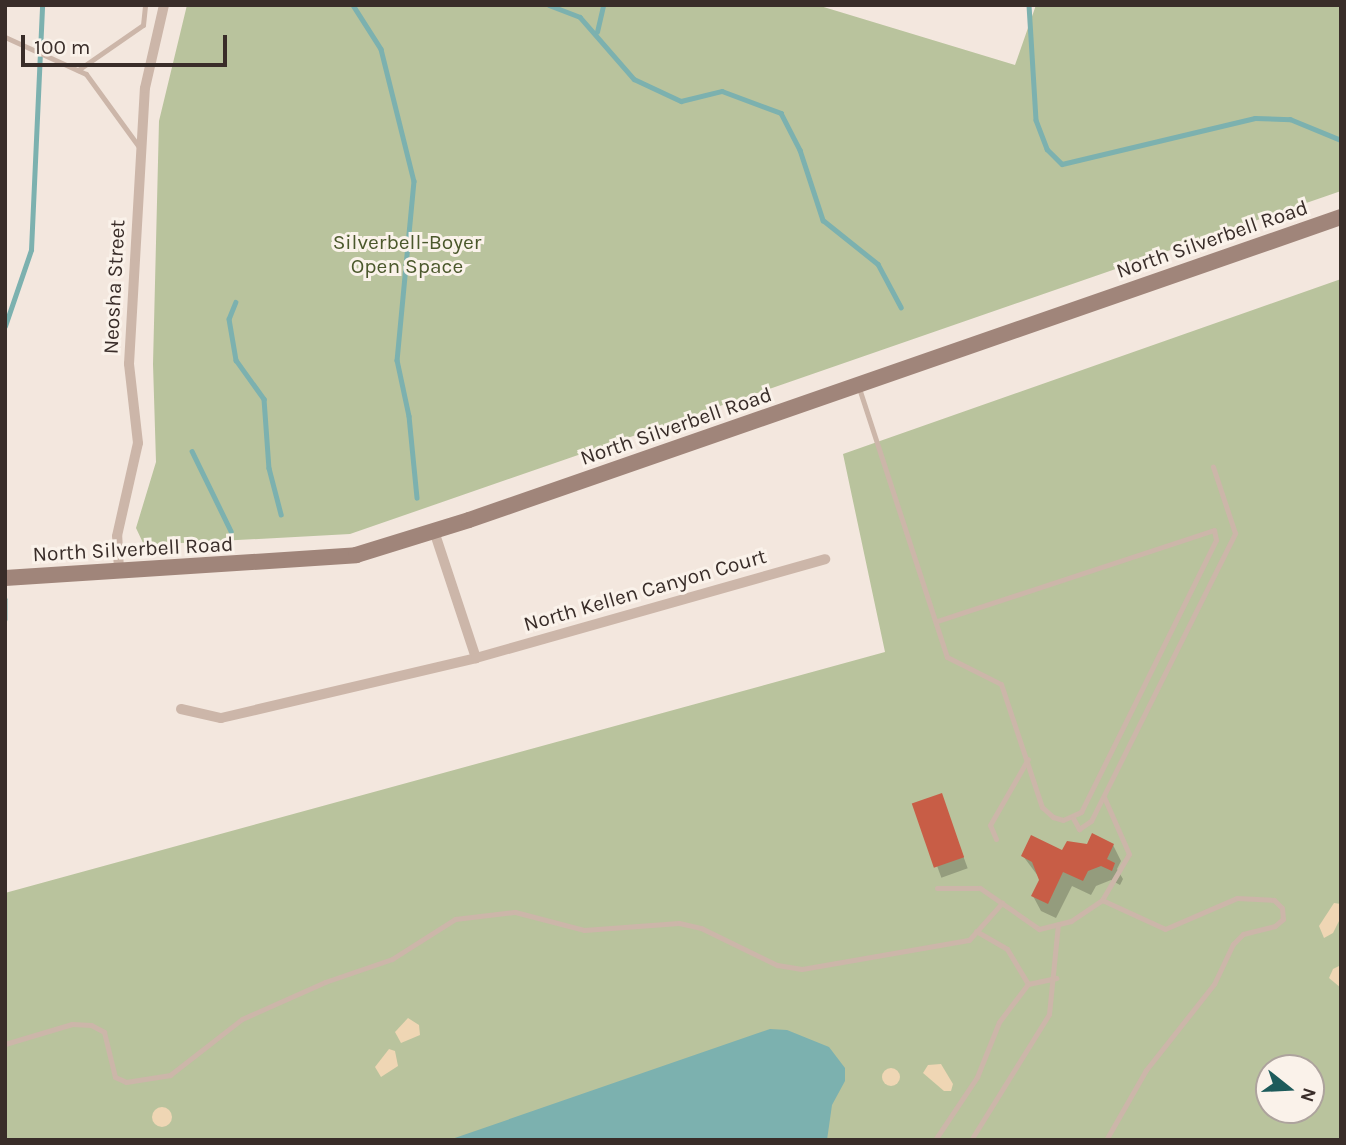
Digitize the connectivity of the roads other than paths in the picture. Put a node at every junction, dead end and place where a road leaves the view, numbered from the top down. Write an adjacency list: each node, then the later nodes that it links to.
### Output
1 (145, 5): 4 (lane)
2 (164, 5): 5 (street, Neosha Street)
3 (5, 37): 4 (lane)
4 (78, 70): 5 (lane)
5 (141, 149): 11 (street, Neosha Street)
6 (1341, 217): 7 (main road, North Silverbell Road)
7 (858, 386): 9 (main road, North Silverbell Road); 13 (lane)
8 (1213, 467): 17 (lane)
9 (434, 531): 11 (main road, North Silverbell Road); 14 (street)
10 (825, 559): 14 (street, North Kellen Canyon Court)
11 (119, 570): 12 (main road, North Silverbell Road)
12 (5, 578)
13 (938, 621): 16 (lane); 18 (lane)
14 (476, 658): 15 (street, North Kellen Canyon Court)
15 (181, 709)
16 (1028, 759): 18 (lane); 19 (lane)
17 (1104, 797): 18 (lane); 21 (lane)
18 (1073, 818)
19 (996, 839)
20 (937, 888): 22 (lane)
21 (1102, 900): 23 (lane); 30 (lane)
22 (1002, 903): 23 (lane); 24 (lane)
23 (1058, 924): 25 (lane)
24 (976, 931): 26 (lane); 27 (lane)
25 (1056, 978): 26 (lane); 29 (lane)
26 (1028, 984): 28 (lane)
27 (5, 1044)
28 (935, 1140)
29 (971, 1140)
30 (1106, 1140)

